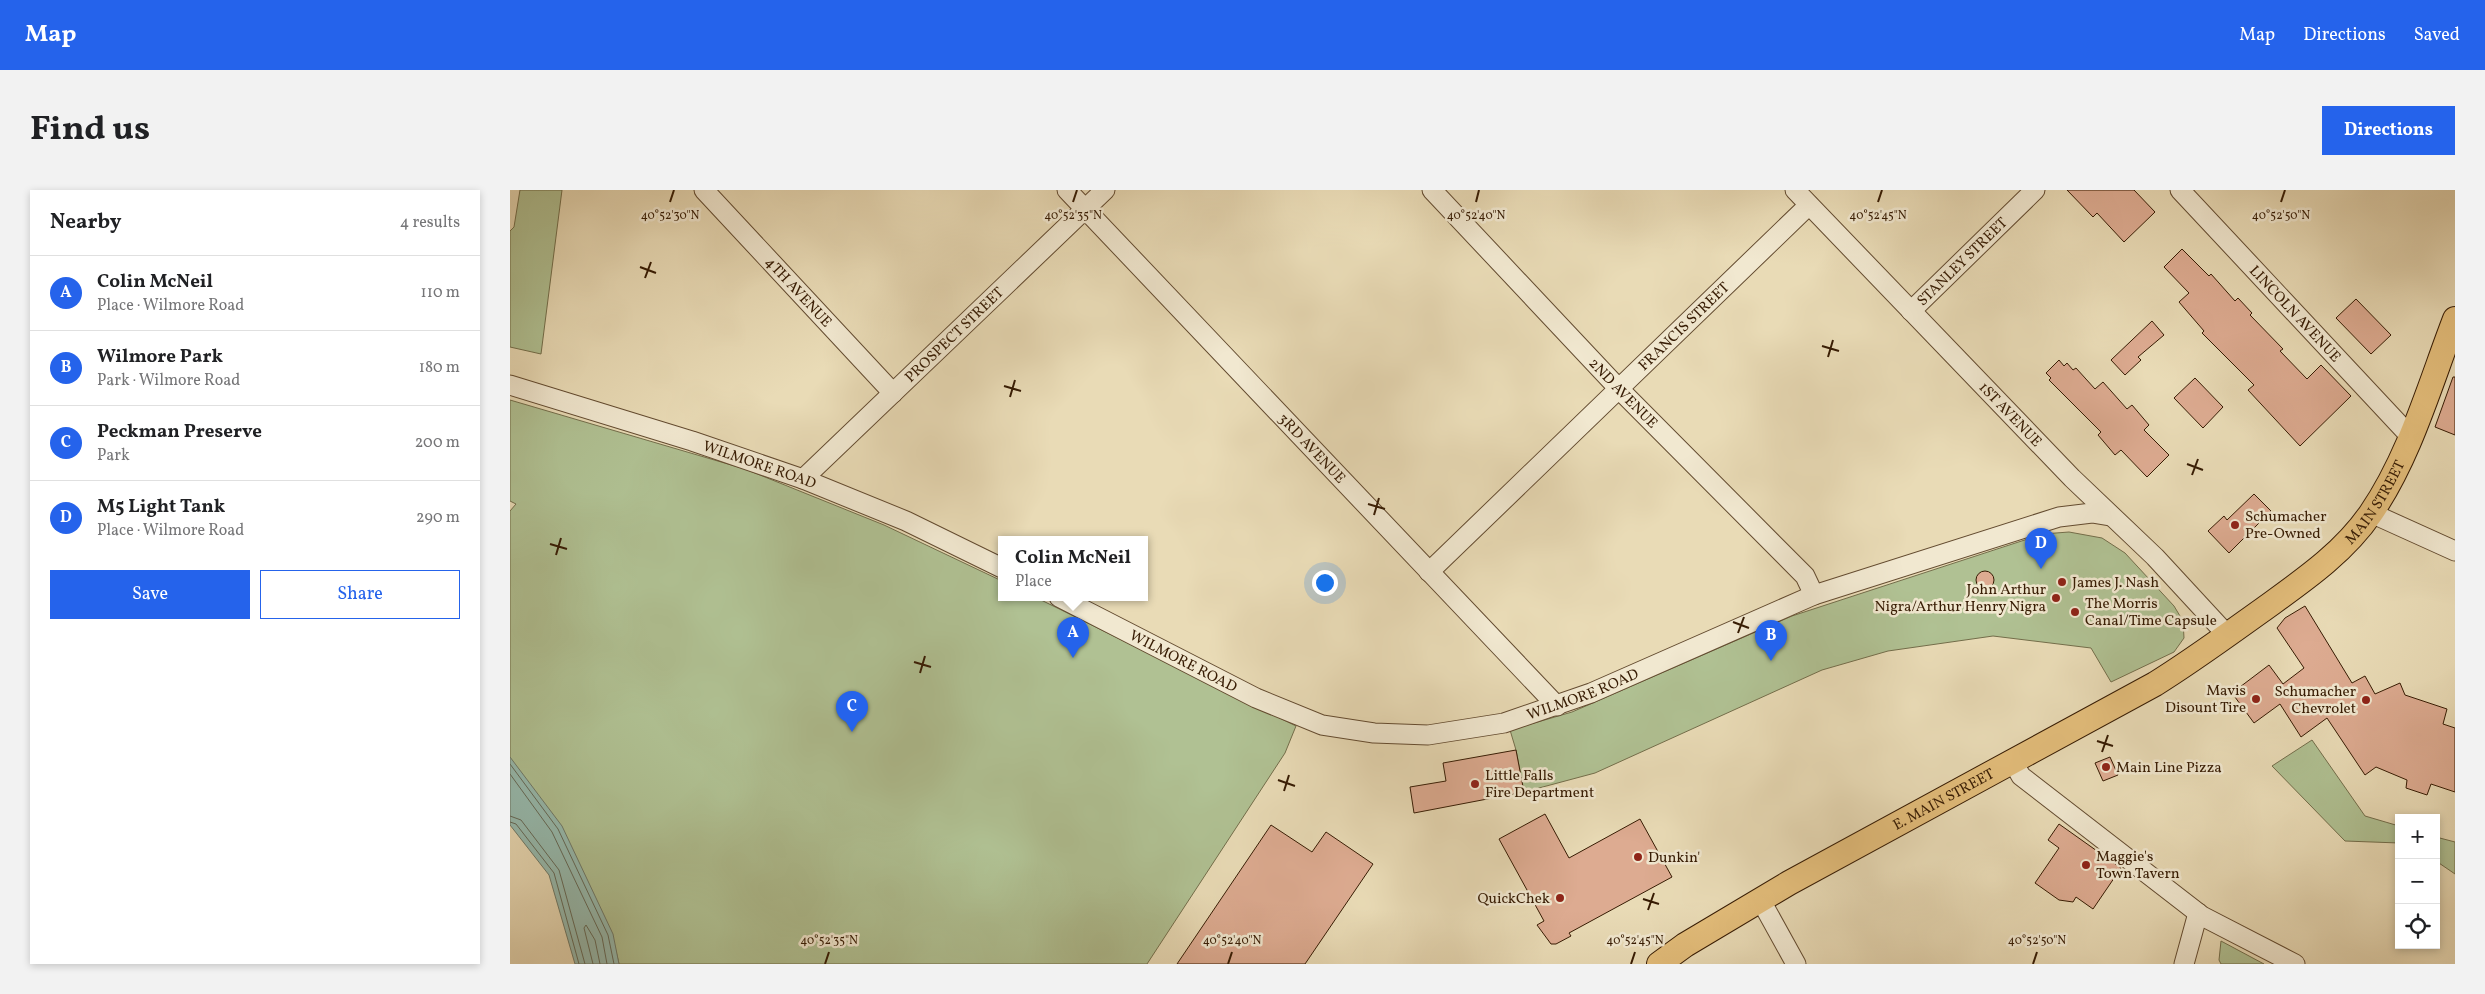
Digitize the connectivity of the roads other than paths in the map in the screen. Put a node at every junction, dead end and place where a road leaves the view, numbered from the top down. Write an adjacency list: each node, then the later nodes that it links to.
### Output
1 (704, 190): 14 (street, 4TH AVENUE)
2 (1067, 190): 9 (street, 3RD AVENUE)
3 (1105, 190): 9 (street, PROSPECT STREET)
4 (1432, 190): 13 (street, 2ND AVENUE)
5 (1795, 190): 8 (street, 1ST AVENUE)
6 (2035, 190): 10 (street, STANLEY STREET)
7 (2180, 190): 15 (street, LINCOLN AVENUE)
8 (1809, 205): 10 (street, 1ST AVENUE); 13 (street, FRANCIS STREET)
9 (1085, 209): 14 (street, PROSPECT STREET); 21 (street, 3RD AVENUE)
10 (1910, 311): 18 (street, 1ST AVENUE)
11 (2455, 319): 15 (main road, MAIN STREET)
12 (510, 385): 16 (street, WILMORE ROAD)
13 (1620, 390): 21 (street, FRANCIS STREET); 22 (street, 2ND AVENUE)
14 (893, 393): 16 (street, PROSPECT STREET)
15 (2410, 436): 17 (main road, MAIN STREET)
16 (803, 479): 20 (street, WILMORE ROAD)
17 (2371, 513): 19 (street); 24 (main road, MAIN STREET)
18 (2110, 516): 22 (street, WILMORE ROAD); 24 (street, 1ST AVENUE)
19 (2455, 551)
20 (998, 566)
21 (1429, 572): 25 (street, 3RD AVENUE)
22 (1814, 595): 25 (street, WILMORE ROAD)
23 (1067, 601): 25 (street, WILMORE ROAD)
24 (2228, 636): 26 (main road, E. MAIN STREET)
25 (1557, 706)
26 (2013, 762): 27 (main road, E. MAIN STREET); 28 (street)
27 (1760, 899): 29 (main road, E. MAIN STREET); 30 (street)
28 (2198, 913): 31 (street); 32 (street)
29 (1659, 964)
30 (1796, 964)
31 (2184, 964)
32 (2295, 964)

